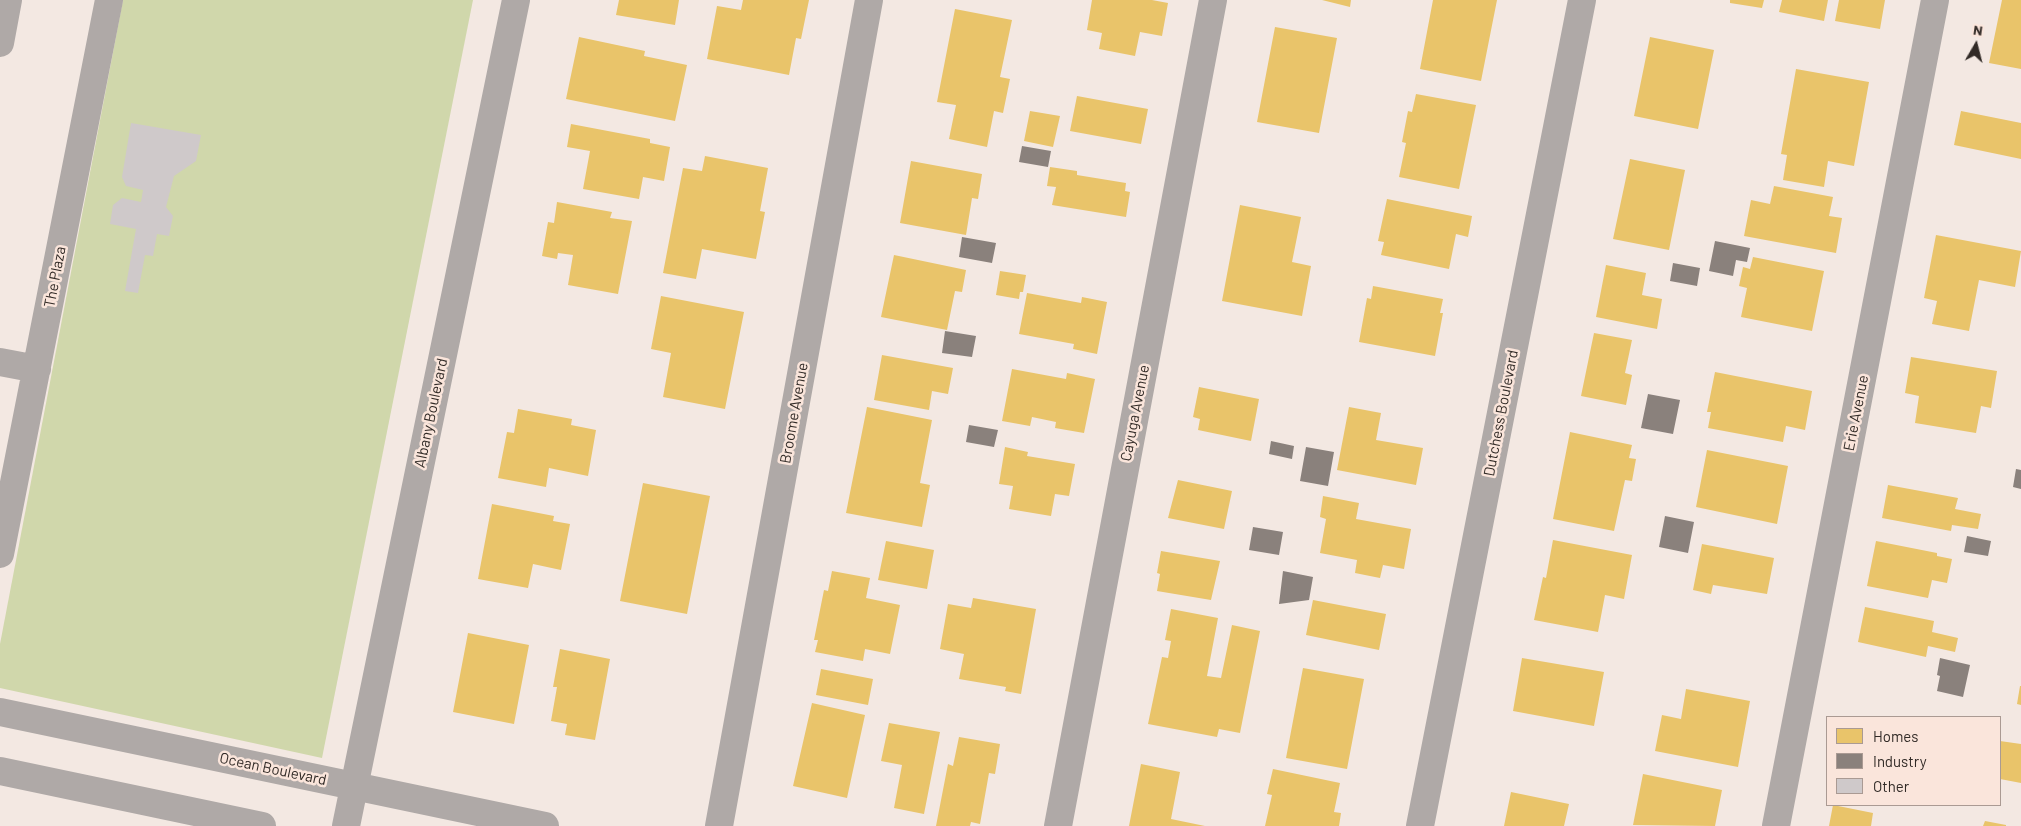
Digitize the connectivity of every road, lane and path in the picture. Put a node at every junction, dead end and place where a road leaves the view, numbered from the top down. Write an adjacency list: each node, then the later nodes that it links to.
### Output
1 (8, 0): 8 (street)
2 (109, 0): 10 (street, The Plaza)
3 (516, 0): 14 (street, Albany Boulevard)
4 (870, 0): 18 (street, Broome Avenue)
5 (1212, 0): 19 (street, Cayuga Avenue)
6 (1582, 0): 20 (street, Dutchess Boulevard)
7 (1935, 0): 21 (street, Erie Avenue)
8 (0, 43)
9 (0, 362): 10 (street)
10 (37, 369): 11 (street, The Plaza)
11 (0, 554)
12 (0, 712): 14 (street, Ocean Boulevard)
13 (0, 771): 15 (street)
14 (354, 786): 16 (street, Albany Boulevard); 17 (street, Ocean Boulevard)
15 (262, 826)
16 (346, 826)
17 (545, 826)
18 (719, 826)
19 (1058, 826)
20 (1420, 826)
21 (1776, 826)

